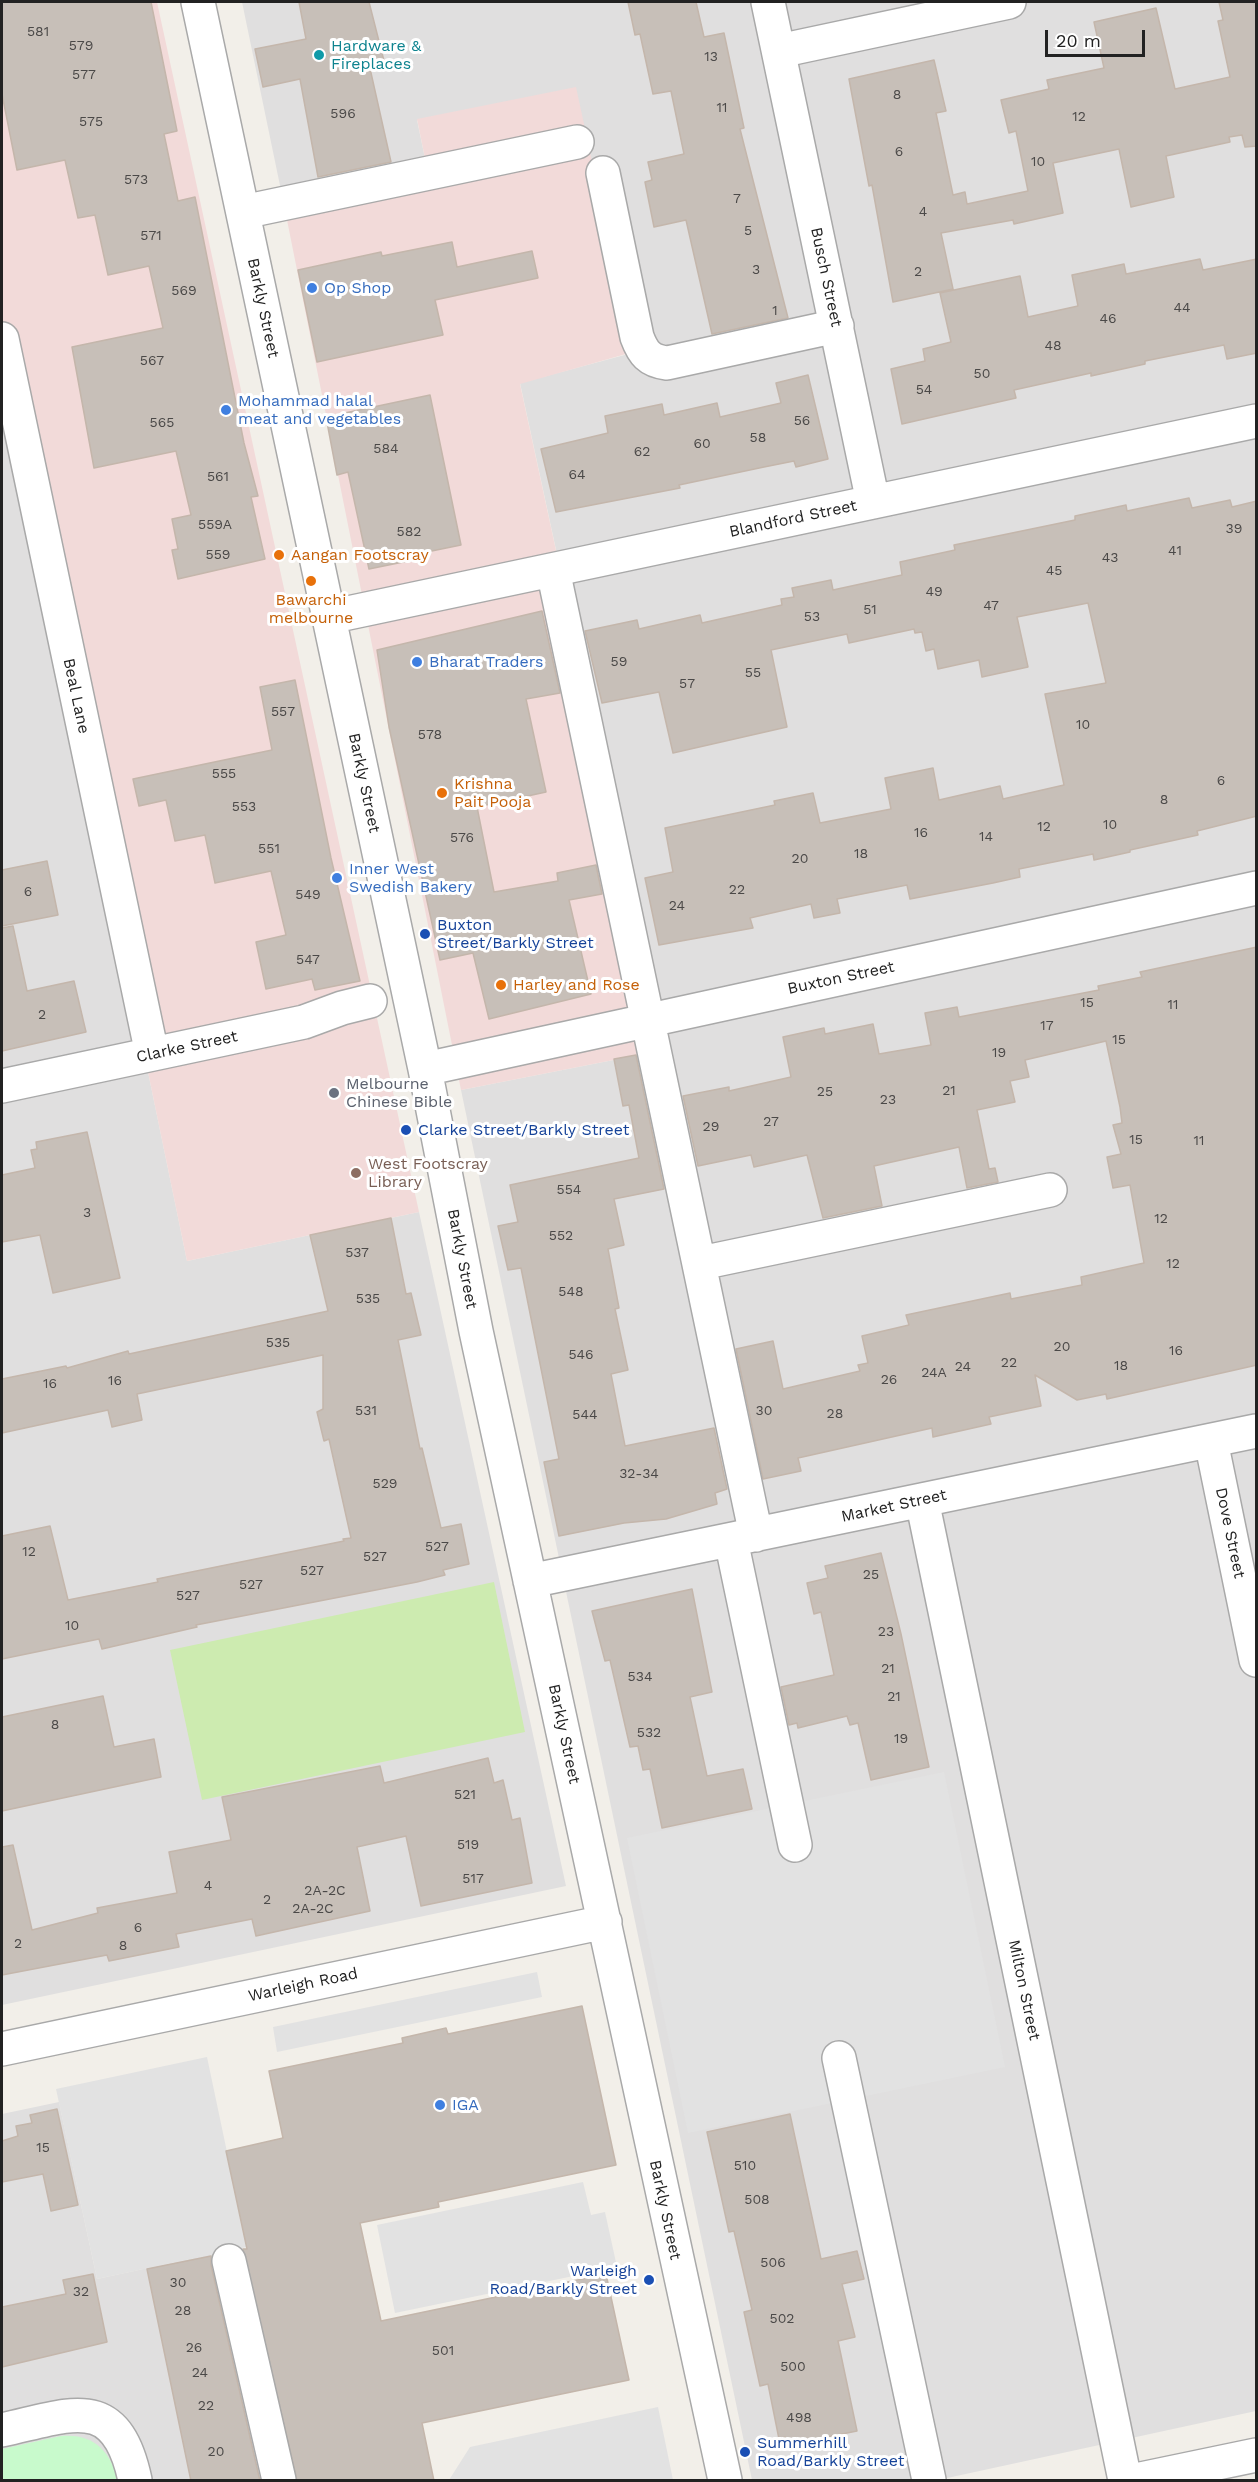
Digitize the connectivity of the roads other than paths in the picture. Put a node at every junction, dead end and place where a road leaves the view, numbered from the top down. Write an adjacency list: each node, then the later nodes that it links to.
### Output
1 (198, 2): 7 (street, Barkly Street)
2 (768, 2): 4 (street, Busch Street)
3 (1009, 2): 4 (street)
4 (779, 51): 8 (street, Busch Street)
5 (577, 142): 7 (street)
6 (603, 173): 8 (street)
7 (243, 212): 13 (street, Barkly Street)
8 (837, 326): 11 (street, Busch Street)
9 (2, 339): 17 (street, Beal Lane)
10 (1257, 421): 11 (street, Blandford Street)
11 (873, 502): 12 (street, Blandford Street)
12 (553, 570): 13 (street, Blandford Street); 16 (street)
13 (329, 617): 18 (street, Barkly Street)
14 (1257, 888): 16 (street, Buxton Street)
15 (370, 1001): 17 (street, Clarke Street)
16 (649, 1020): 18 (street, Buxton Street); 21 (street)
17 (152, 1054): 19 (street, Clarke Street)
18 (425, 1069): 26 (street, Barkly Street)
19 (2, 1086)
20 (1050, 1190): 21 (street)
21 (701, 1263): 25 (street)
22 (1257, 1431): 23 (street, Market Street)
23 (1211, 1441): 24 (street, Market Street); 27 (street, Dove Street)
24 (922, 1500): 25 (street, Market Street); 39 (street, Milton Street)
25 (743, 1537): 26 (street, Market Street); 28 (street)
26 (530, 1581): 29 (street, Barkly Street)
27 (1257, 1660)
28 (795, 1845)
29 (605, 1922): 30 (street, Warleigh Road); 37 (street, Barkly Street)
30 (2, 2049)
31 (839, 2058): 38 (street)
32 (229, 2261): 36 (street)
33 (2, 2430): 35 (street)
34 (1257, 2455): 40 (street)
35 (135, 2481)
36 (279, 2481)
37 (725, 2481)
38 (929, 2481)
39 (1125, 2481)
40 (1136, 2481)

